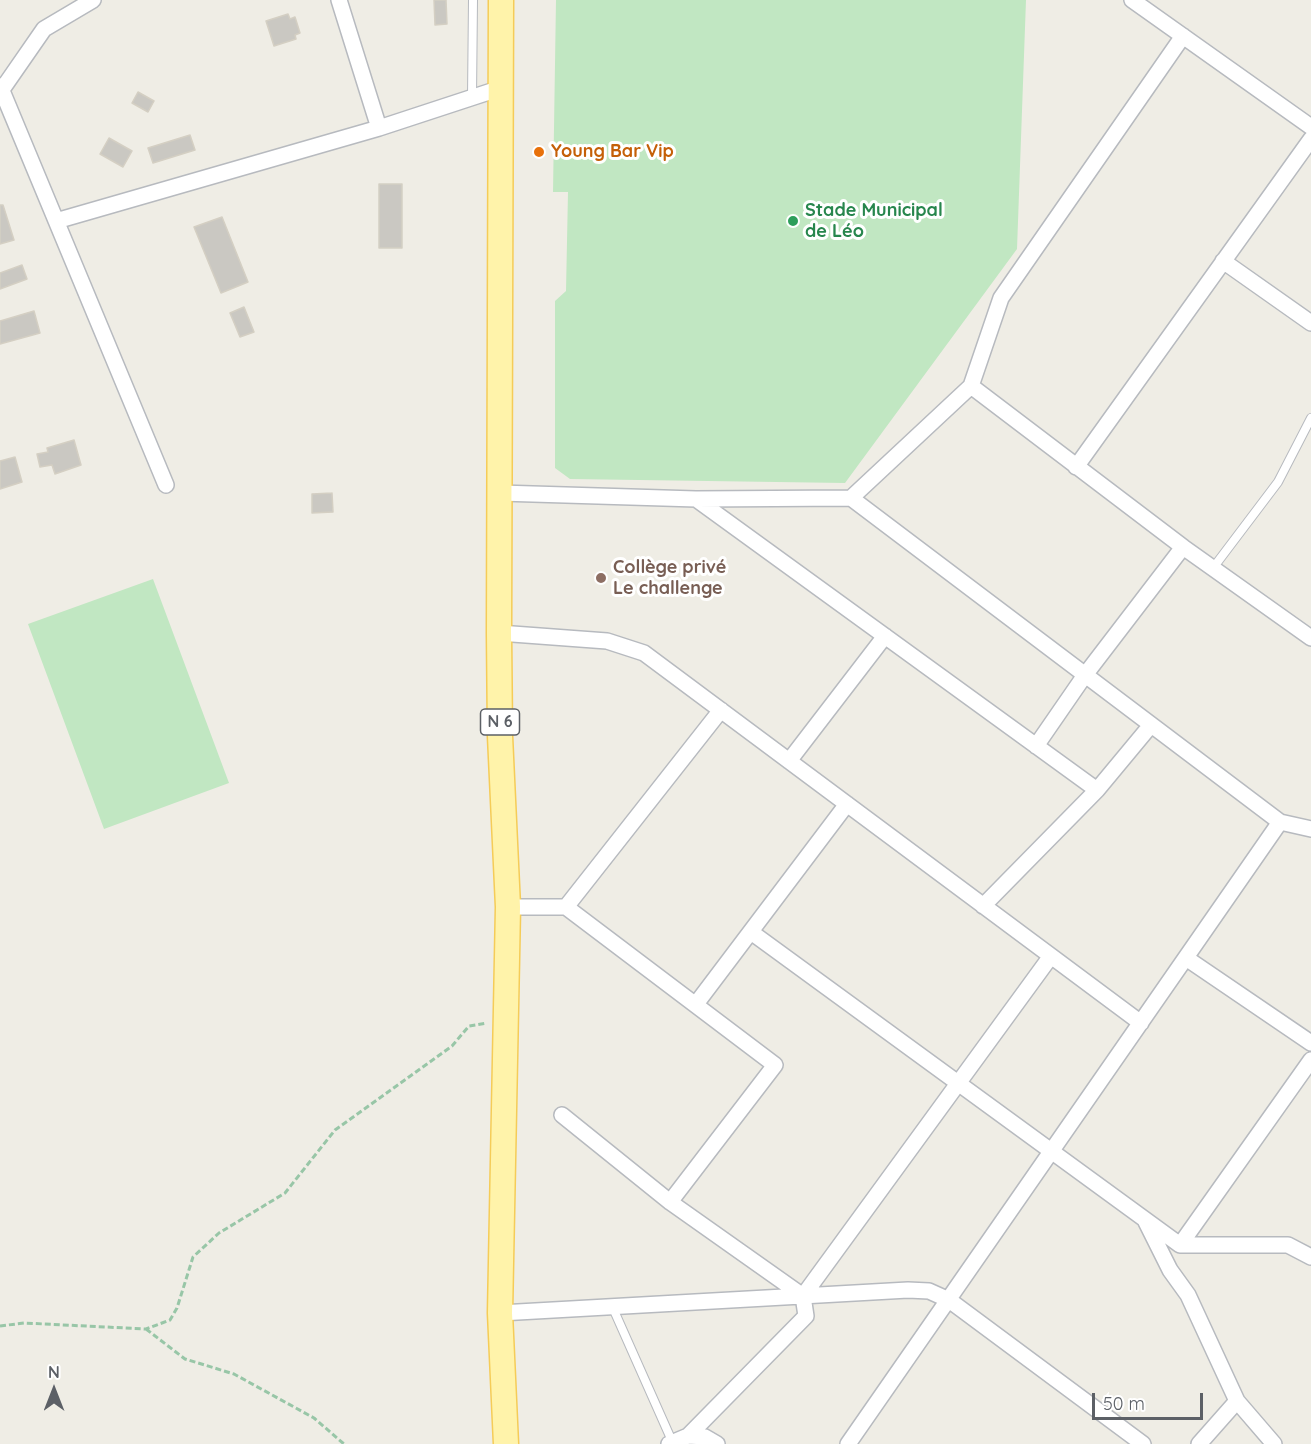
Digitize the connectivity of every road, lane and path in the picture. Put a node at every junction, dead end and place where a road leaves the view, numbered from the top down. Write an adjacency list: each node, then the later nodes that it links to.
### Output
1 (93, 0): 8 (street)
2 (339, 0): 11 (street)
3 (473, 0): 9 (lane)
4 (501, 0): 7 (main road, N 6)
5 (1132, 0): 6 (street)
6 (1183, 36): 10 (street); 16 (street)
7 (501, 88): 9 (street); 20 (main road, N 6)
8 (1, 89): 13 (street)
9 (472, 97): 11 (street)
10 (1311, 127)
11 (379, 128): 13 (street)
12 (1311, 139): 14 (street)
13 (56, 221): 19 (street)
14 (1223, 261): 15 (street); 18 (street)
15 (1311, 323)
16 (971, 386): 18 (street); 21 (street)
17 (1311, 418): 24 (lane)
18 (1076, 467): 23 (street)
19 (166, 484)
20 (500, 493): 22 (street); 25 (main road, N 6)
21 (851, 498): 22 (street); 28 (street)
22 (696, 499): 26 (street)
23 (1183, 547): 24 (street); 28 (street)
24 (1213, 568): 27 (street)
25 (499, 633): 29 (street); 38 (main road, N 6)
26 (885, 636): 31 (street); 32 (street)
27 (1311, 638)
28 (1085, 675): 30 (street); 31 (street)
29 (721, 710): 32 (street); 39 (street)
30 (1151, 725): 33 (street); 35 (street)
31 (1036, 746): 33 (street)
32 (789, 761): 34 (street)
33 (1097, 789): 37 (street)
34 (847, 804): 37 (street); 40 (street)
35 (1280, 822): 36 (street); 42 (street)
36 (1311, 829)
37 (983, 906): 41 (street)
38 (508, 907): 39 (street); 44 (main road, N 6)
39 (566, 907): 43 (street)
40 (751, 932): 43 (street); 48 (street)
41 (1051, 956): 45 (street); 48 (street)
42 (1186, 958): 45 (street); 46 (street)
43 (696, 1004): 51 (street)
44 (506, 1020): 58 (main road, N 6); 60 (path)
45 (1141, 1023): 50 (street)
46 (1311, 1043)
47 (1311, 1060): 53 (street)
48 (959, 1083): 50 (street); 55 (street)
49 (562, 1115): 51 (street)
50 (1052, 1150): 52 (street); 56 (street)
51 (670, 1202): 55 (street)
52 (1145, 1219): 53 (street); 61 (street)
53 (1180, 1245): 54 (street)
54 (1311, 1257)
55 (803, 1296): 56 (street); 57 (street); 62 (street)
56 (949, 1299): 67 (street); 68 (street)
57 (612, 1306): 58 (street); 63 (lane)
58 (500, 1313): 65 (main road, N 6)
59 (0, 1326): 60 (path)
60 (146, 1329): 64 (path)
61 (1238, 1401): 69 (street); 70 (street)
62 (688, 1436): 63 (street); 66 (street)
63 (670, 1443)
64 (344, 1444)
65 (506, 1444)
66 (717, 1444)
67 (848, 1444)
68 (1143, 1444)
69 (1199, 1444)
70 (1274, 1444)

